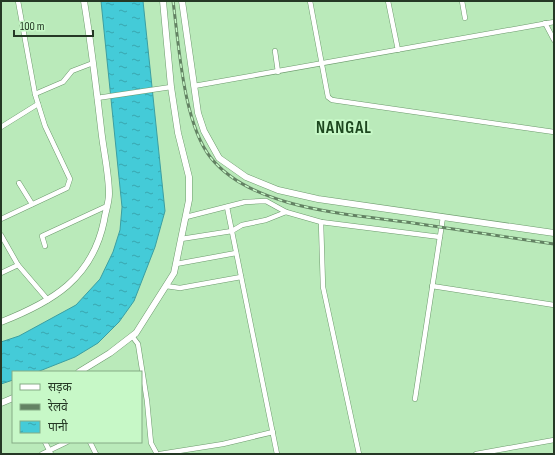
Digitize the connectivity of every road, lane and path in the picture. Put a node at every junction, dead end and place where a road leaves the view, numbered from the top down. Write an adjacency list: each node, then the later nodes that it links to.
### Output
1 (18, 1): 19 (street)
2 (84, 1): 14 (street)
3 (163, 1): 17 (street)
4 (182, 1): 18 (street)
5 (310, 1): 15 (street)
6 (388, 1): 12 (street)
7 (462, 1): 8 (street)
8 (465, 18)
9 (554, 22): 10 (street)
10 (545, 23): 11 (street); 12 (street)
11 (554, 40)
12 (398, 50): 15 (street)
13 (275, 51): 16 (street)
14 (93, 63): 19 (street); 20 (street)
15 (322, 64): 16 (street); 23 (street)
16 (278, 72): 18 (street)
17 (171, 86): 20 (street); 29 (street)
18 (194, 86): 30 (street)
19 (35, 94): 21 (street)
20 (97, 98): 26 (street)
21 (38, 104): 22 (street); 25 (street)
22 (1, 127)
23 (554, 132)
24 (19, 183): 25 (street)
25 (32, 204): 31 (street)
26 (106, 206): 38 (street); 46 (street)
27 (227, 207): 28 (street); 29 (street); 33 (street)
28 (286, 212): 32 (street); 33 (street)
29 (186, 217): 37 (street)
30 (443, 217): 34 (street); 36 (street)
31 (1, 219)
32 (321, 222): 36 (street); 65 (street)
33 (232, 231): 37 (street); 39 (street)
34 (554, 233)
35 (1, 235): 41 (street)
36 (440, 237): 45 (street)
37 (181, 239): 40 (street)
38 (45, 246)
39 (236, 253): 40 (street); 43 (street)
40 (176, 264): 44 (street)
41 (18, 265): 42 (street); 46 (street)
42 (1, 273)
43 (241, 278): 44 (street); 54 (street)
44 (166, 286): 49 (street)
45 (432, 286): 47 (street); 52 (street)
46 (48, 300): 48 (street)
47 (554, 305)
48 (1, 322)
49 (132, 336): 50 (street); 62 (street)
50 (82, 371)
51 (12, 398): 53 (street)
52 (415, 399)
53 (1, 403)
54 (273, 432): 63 (street); 64 (street)
55 (554, 440): 66 (street)
56 (45, 443): 59 (street)
57 (65, 443): 59 (street)
58 (90, 443): 61 (street)
59 (50, 452): 60 (street)
60 (42, 454)
61 (96, 454)
62 (157, 454)
63 (160, 454)
64 (277, 454)
65 (358, 454)
66 (476, 454)

